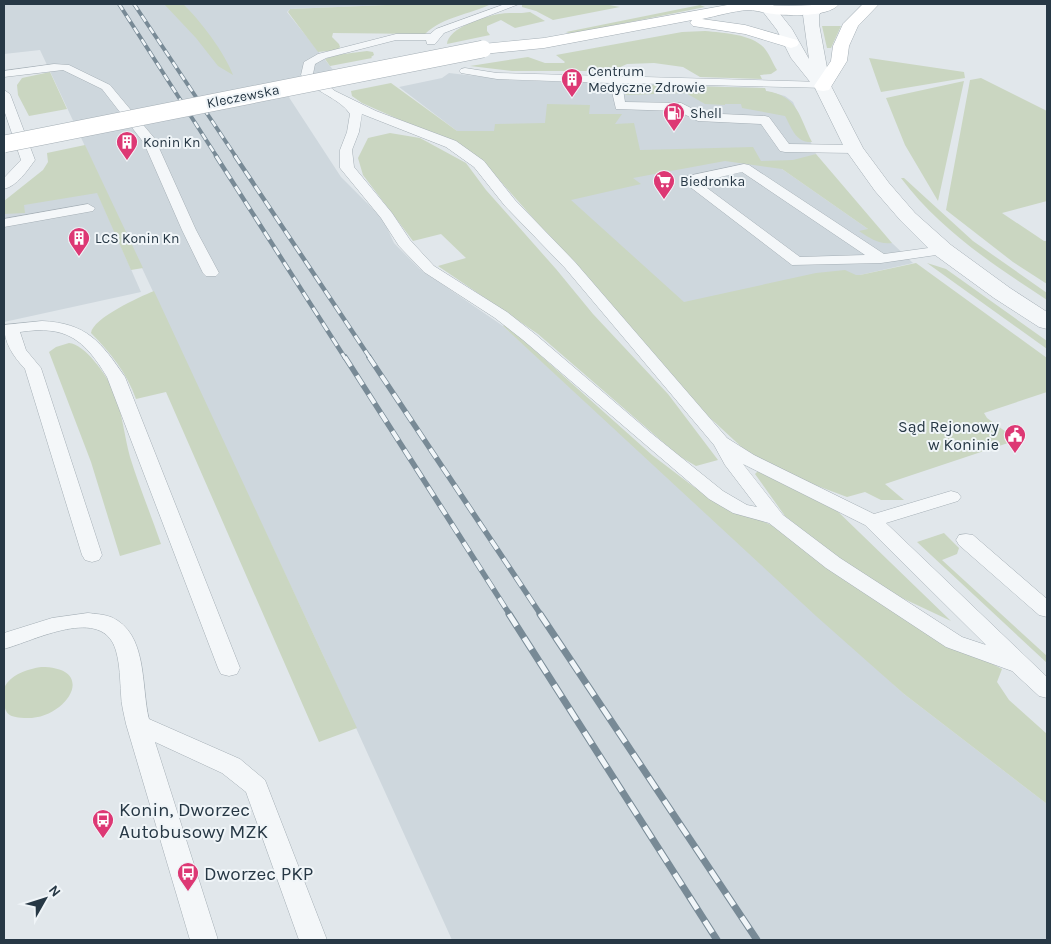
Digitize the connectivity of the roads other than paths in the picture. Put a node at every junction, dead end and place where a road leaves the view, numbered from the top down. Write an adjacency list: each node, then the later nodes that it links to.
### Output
1 (514, 4): 15 (lane)
2 (682, 4): 9 (main road, Kleczewska)
3 (749, 4): 6 (main road); 7 (main road, Kleczewska)
4 (871, 4): 13 (main road)
5 (823, 6): 6 (main road); 13 (street)
6 (768, 8): 8 (street)
7 (639, 26): 8 (main road); 9 (main road, Kleczewska)
8 (791, 43): 13 (street)
9 (483, 49): 16 (main road, Kleczewska, bridge)
10 (465, 72): 12 (lane)
11 (4, 74): 23 (lane)
12 (615, 79): 13 (lane); 17 (lane)
13 (823, 86): 17 (street)
14 (4, 94): 18 (lane)
15 (339, 98): 26 (lane); 28 (lane)
16 (4, 144)
17 (854, 149): 21 (street)
18 (4, 185)
19 (88, 208): 20 (lane)
20 (4, 223)
21 (943, 250): 22 (lane); 24 (street)
22 (881, 259): 22 (lane)
23 (211, 273)
24 (1047, 322)
25 (7, 329): 31 (lane); 35 (lane)
26 (722, 442): 28 (lane); 29 (lane)
27 (951, 497): 29 (lane)
28 (776, 519): 34 (lane)
29 (872, 521): 34 (lane)
30 (966, 540): 32 (lane)
31 (92, 555)
32 (1047, 610)
33 (4, 641): 37 (lane)
34 (1021, 667): 36 (lane)
35 (229, 668)
36 (1047, 690)
37 (138, 724): 38 (lane); 39 (lane)
38 (204, 940)
39 (314, 940)

